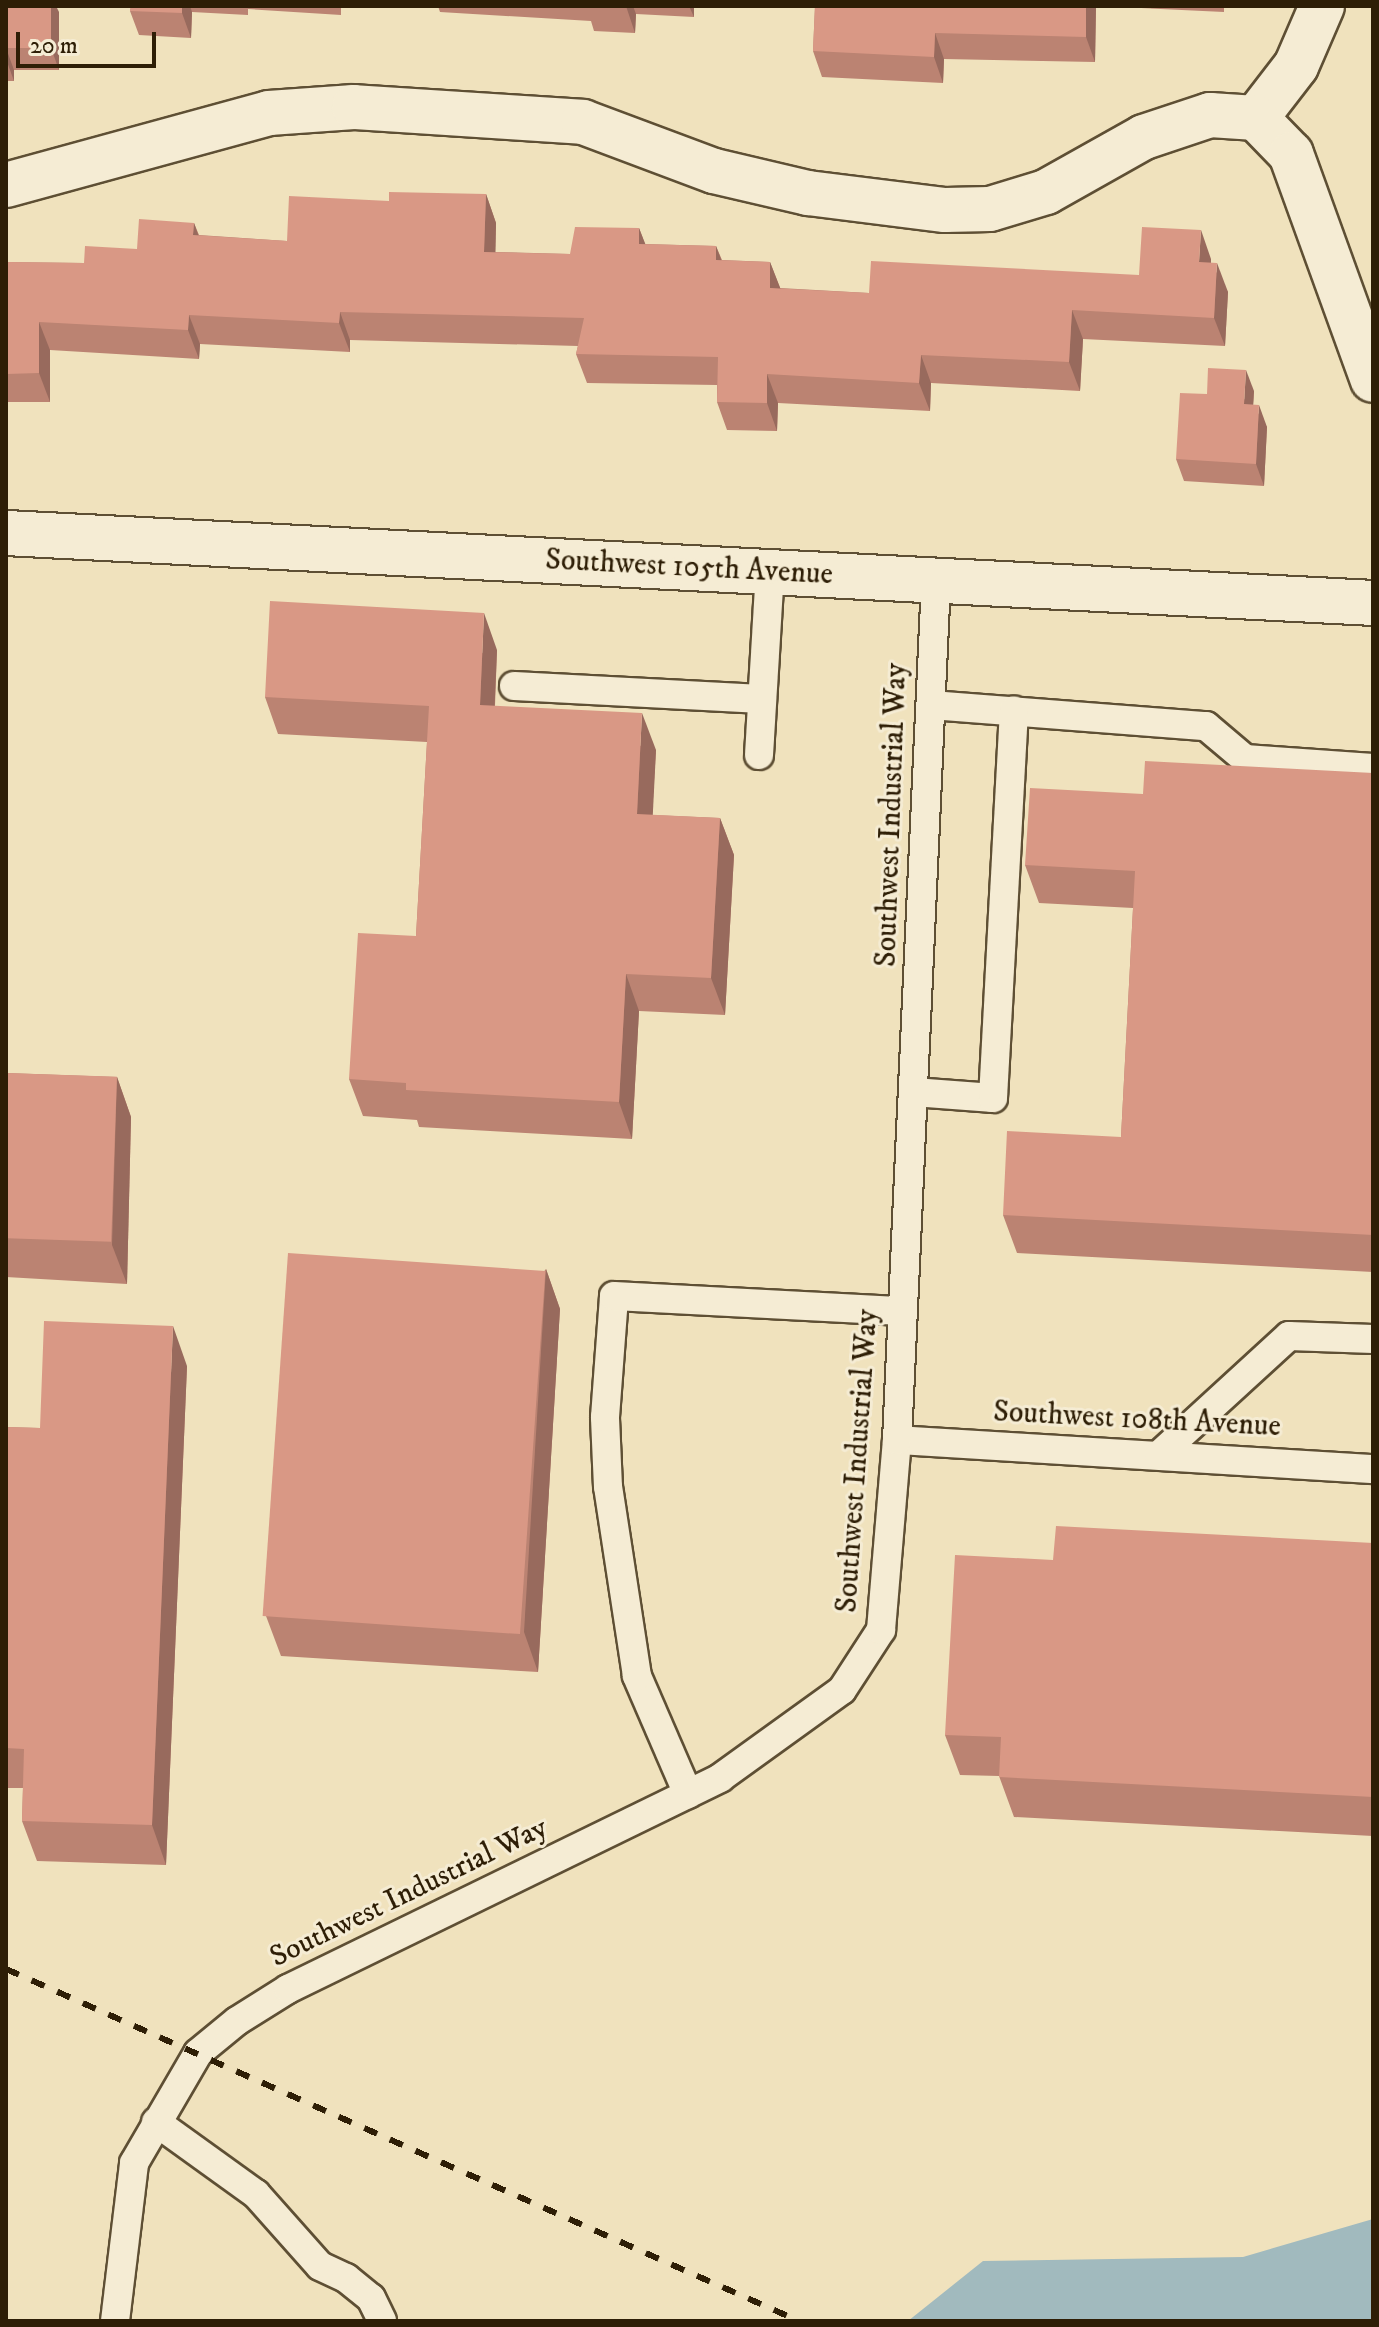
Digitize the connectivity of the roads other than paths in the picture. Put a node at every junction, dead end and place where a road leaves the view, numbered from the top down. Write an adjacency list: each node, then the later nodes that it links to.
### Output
1 (1322, 6): 2 (street)
2 (1256, 118): 3 (street); 4 (street)
3 (6, 185)
4 (1373, 380)
5 (6, 533): 6 (street, Southwest 105th Avenue)
6 (770, 572): 7 (street, Southwest 105th Avenue); 10 (lane)
7 (936, 580): 8 (street, Southwest 105th Avenue); 11 (lane, Southwest Industrial Way)
8 (1373, 603)
9 (514, 686): 10 (lane)
10 (762, 699): 13 (lane)
11 (931, 705): 12 (lane); 15 (lane, Southwest Industrial Way)
12 (1014, 711): 14 (lane); 15 (lane)
13 (759, 755)
14 (1373, 768)
15 (914, 1092): 16 (lane, Southwest Industrial Way)
16 (903, 1311): 18 (lane, Southwest Industrial Way); 21 (lane)
17 (1373, 1339): 19 (lane)
18 (897, 1440): 19 (lane, Southwest 108th Avenue); 21 (lane, Southwest Industrial Way)
19 (1159, 1455): 20 (lane, Southwest 108th Avenue)
20 (1373, 1469)
21 (688, 1794): 22 (lane, Southwest Industrial Way)
22 (156, 2122): 23 (lane, Southwest Industrial Way); 24 (lane)
23 (115, 2321)
24 (382, 2321)

